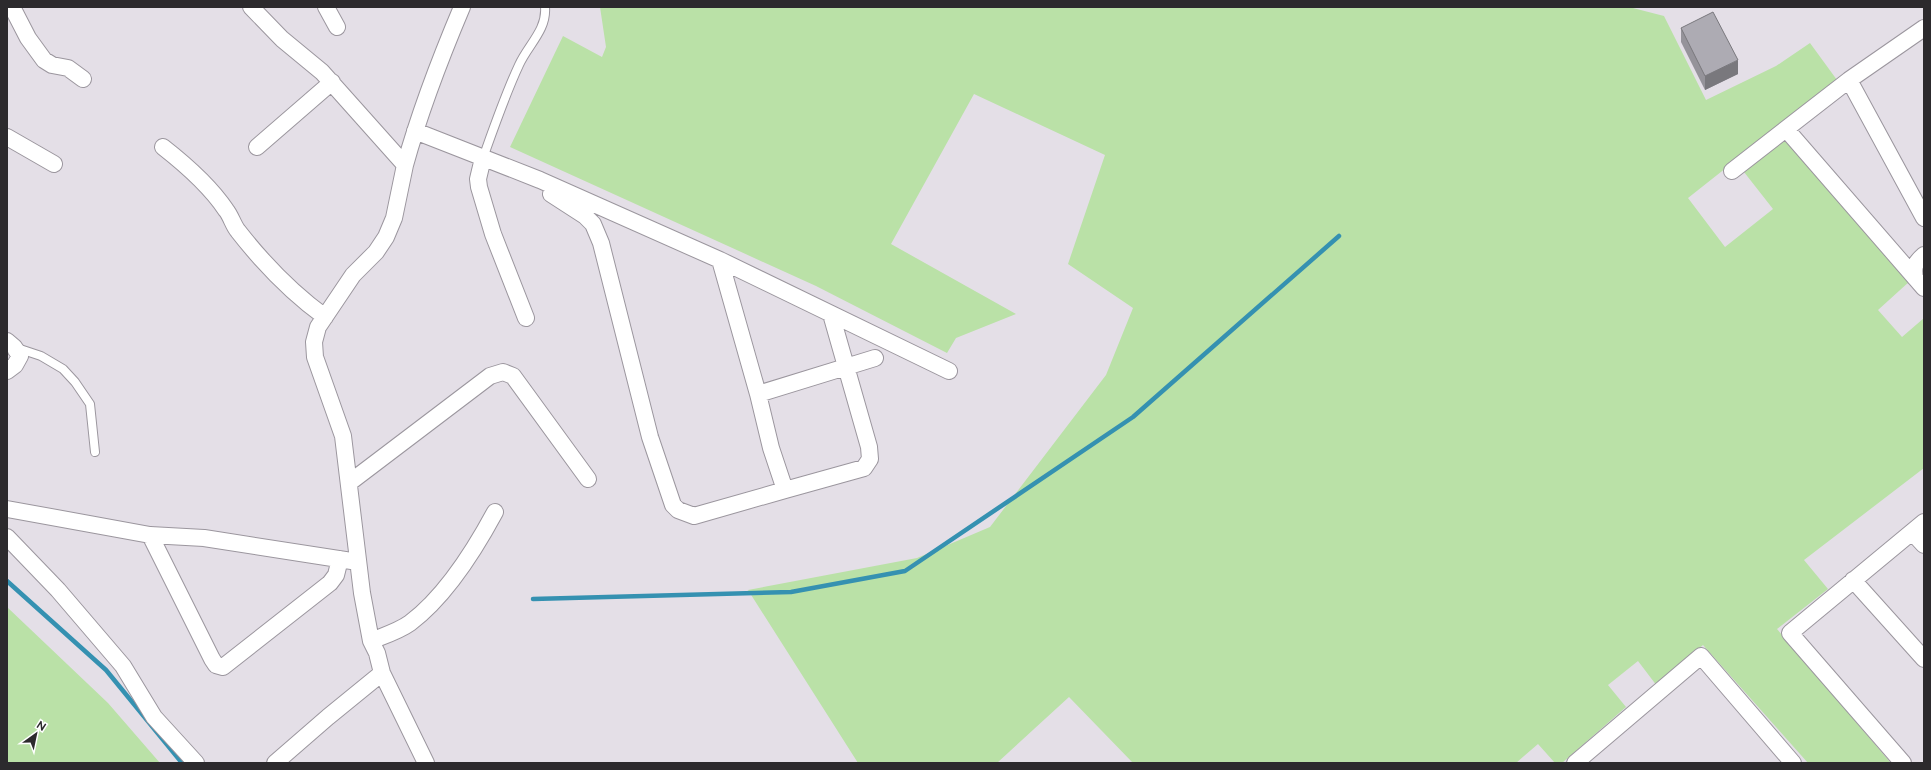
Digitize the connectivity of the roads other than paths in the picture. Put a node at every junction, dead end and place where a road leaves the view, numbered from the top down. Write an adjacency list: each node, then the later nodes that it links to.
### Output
1 (12, 7): 8 (street)
2 (251, 7): 10 (street)
3 (326, 7): 6 (street)
4 (462, 7): 12 (street)
5 (545, 7): 16 (lane)
6 (337, 27)
7 (1924, 28): 9 (street)
8 (83, 79)
9 (1849, 80): 11 (street); 21 (street)
10 (332, 82): 15 (street); 18 (street)
11 (1786, 129): 19 (street); 24 (street)
12 (414, 131): 16 (street); 18 (street)
13 (7, 137): 17 (street)
14 (163, 147): 26 (street)
15 (257, 147)
16 (484, 158): 20 (street); 27 (street)
17 (54, 164)
18 (405, 165): 26 (street)
19 (1732, 171)
20 (540, 180): 23 (street); 37 (street)
21 (1924, 218)
22 (1924, 255): 24 (street)
23 (720, 260): 25 (street); 33 (street)
24 (1919, 283)
25 (831, 314): 30 (street); 32 (street)
26 (325, 317): 36 (street)
27 (526, 318)
28 (11, 344): 31 (street); 34 (lane)
29 (876, 358): 30 (street)
30 (847, 368): 33 (street); 37 (street)
31 (7, 371)
32 (949, 371)
33 (758, 394): 37 (street)
34 (94, 452)
35 (588, 479): 36 (street)
36 (349, 483): 45 (street)
37 (785, 490)
38 (7, 509): 41 (street)
39 (495, 512): 47 (street)
40 (1918, 527): 43 (street); 46 (street)
41 (150, 535): 44 (street); 44 (street)
42 (7, 537): 50 (street)
43 (1924, 545)
44 (340, 559): 45 (street)
45 (358, 562): 47 (street)
46 (1853, 580): 48 (street); 55 (street)
47 (371, 641): 49 (street)
48 (1924, 659)
49 (382, 673): 51 (street); 52 (street)
50 (196, 763)
51 (275, 763)
52 (426, 763)
53 (1574, 763): 54 (street)
54 (1793, 763)
55 (1903, 763)

